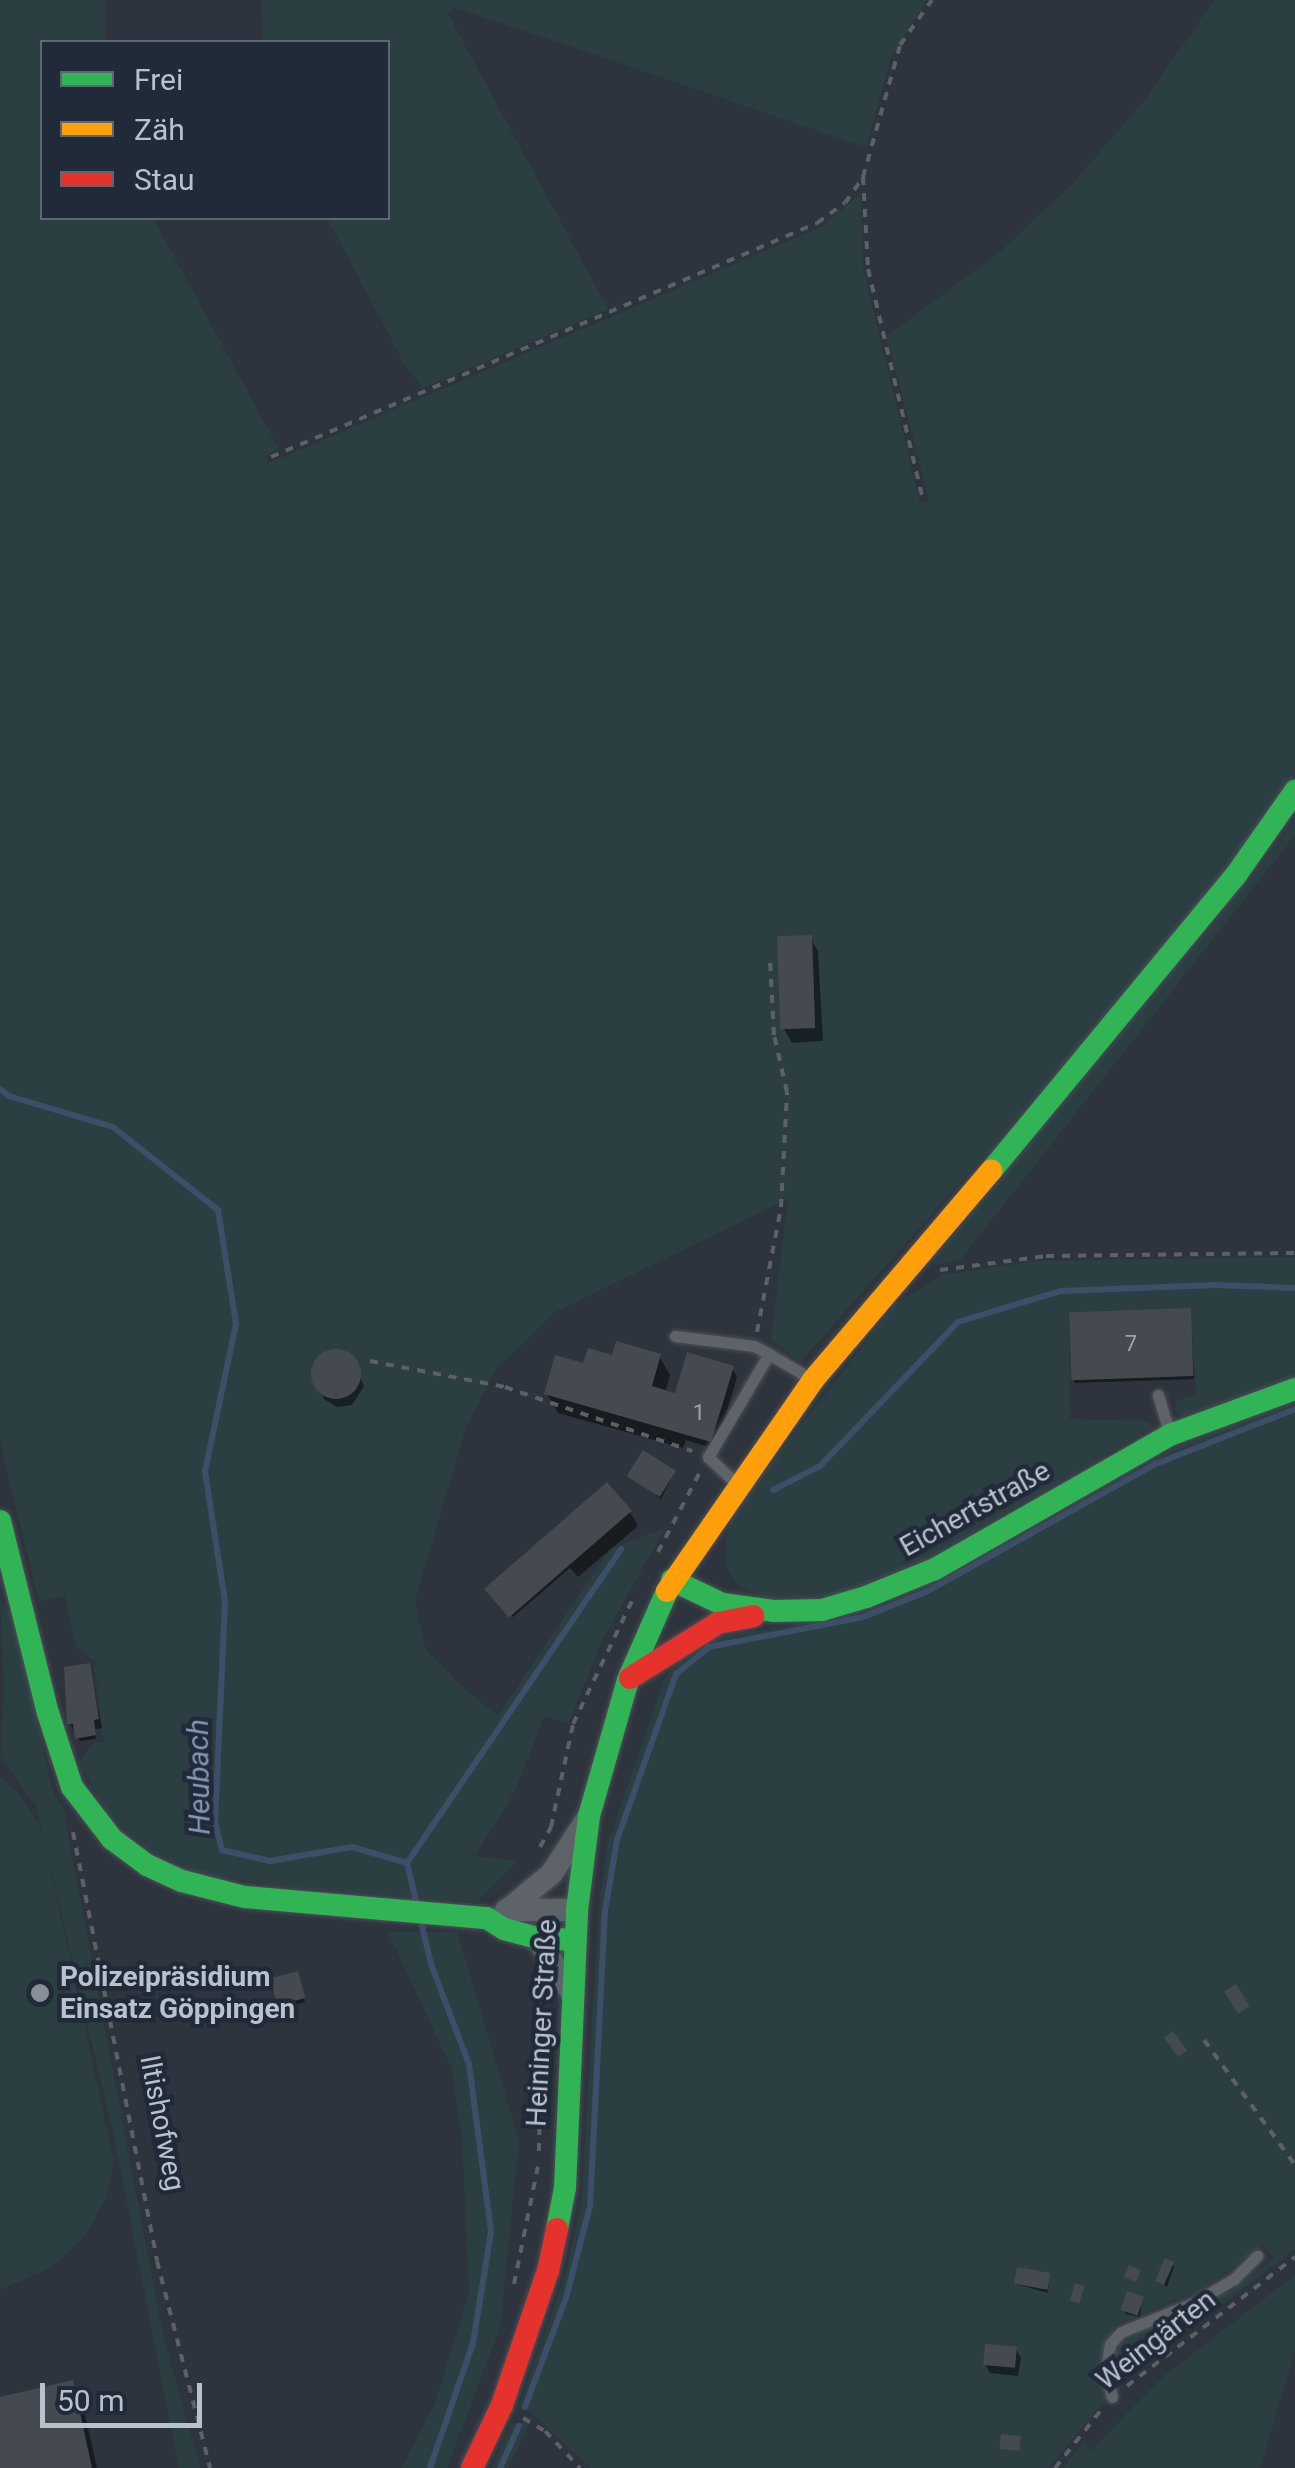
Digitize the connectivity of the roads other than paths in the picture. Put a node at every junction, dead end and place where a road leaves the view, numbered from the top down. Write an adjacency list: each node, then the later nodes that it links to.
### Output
1 (1295, 791): 4 (main road, Heininger Straße)
2 (675, 1336): 3 (lane)
3 (769, 1354): 4 (lane); 8 (lane)
4 (813, 1380): 8 (main road, Heininger Straße)
5 (1295, 1389): 7 (main road, Eichertstraße)
6 (1158, 1395): 7 (lane)
7 (1170, 1434): 11 (main road, Eichertstraße)
8 (738, 1485): 10 (main road, Heininger Straße)
9 (0, 1521): 15 (main road)
10 (672, 1580): 11 (main road, Eichertstraße); 12 (main road, Heininger Straße)
11 (774, 1612): 12 (main road)
12 (628, 1680): 13 (main road, Heininger Straße)
13 (589, 1816): 14 (main road, Heininger Straße); 15 (street)
14 (577, 1910): 15 (street); 17 (main road, Heininger Straße)
15 (489, 1915): 16 (main road)
16 (537, 1938): 17 (main road); 18 (street)
17 (576, 1940): 18 (main road, Heininger Straße)
18 (573, 1996): 21 (main road, Heininger Straße)
19 (1257, 2256): 20 (lane)
20 (1112, 2397)
21 (472, 2468)

